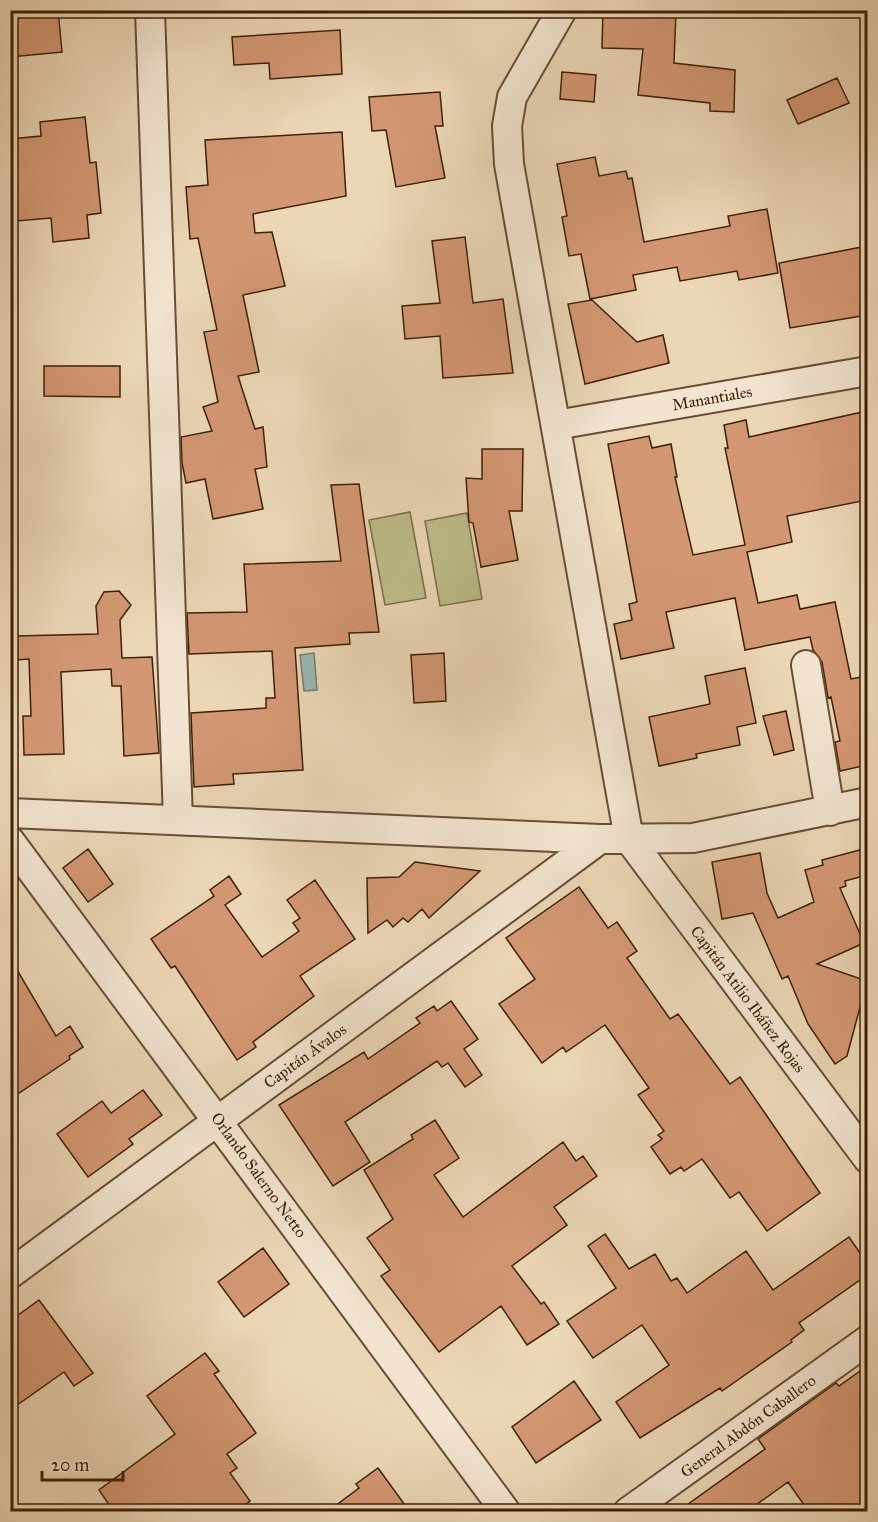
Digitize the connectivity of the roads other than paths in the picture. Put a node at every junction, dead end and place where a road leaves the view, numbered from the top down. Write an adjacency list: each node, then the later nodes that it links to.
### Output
1 (150, 10): 9 (street)
2 (562, 10): 4 (street)
3 (867, 371): 4 (street, Manantiales)
4 (556, 426): 11 (street)
5 (806, 665): 7 (street)
6 (867, 802): 7 (street)
7 (830, 811): 11 (street)
8 (10, 813): 9 (street)
9 (178, 820): 10 (street)
10 (600, 839): 11 (street); 13 (street, Capitán Ávalos)
11 (629, 839): 14 (street, Capitán Atilio Ibáñez Rojas)
12 (10, 841): 13 (street, Orlando Salerno Netto)
13 (219, 1120): 15 (street, Capitán Ávalos); 17 (street, Orlando Salerno Netto)
14 (867, 1159)
15 (10, 1274)
16 (867, 1340): 18 (street, General Abdón Caballero)
17 (506, 1512)
18 (628, 1512)

